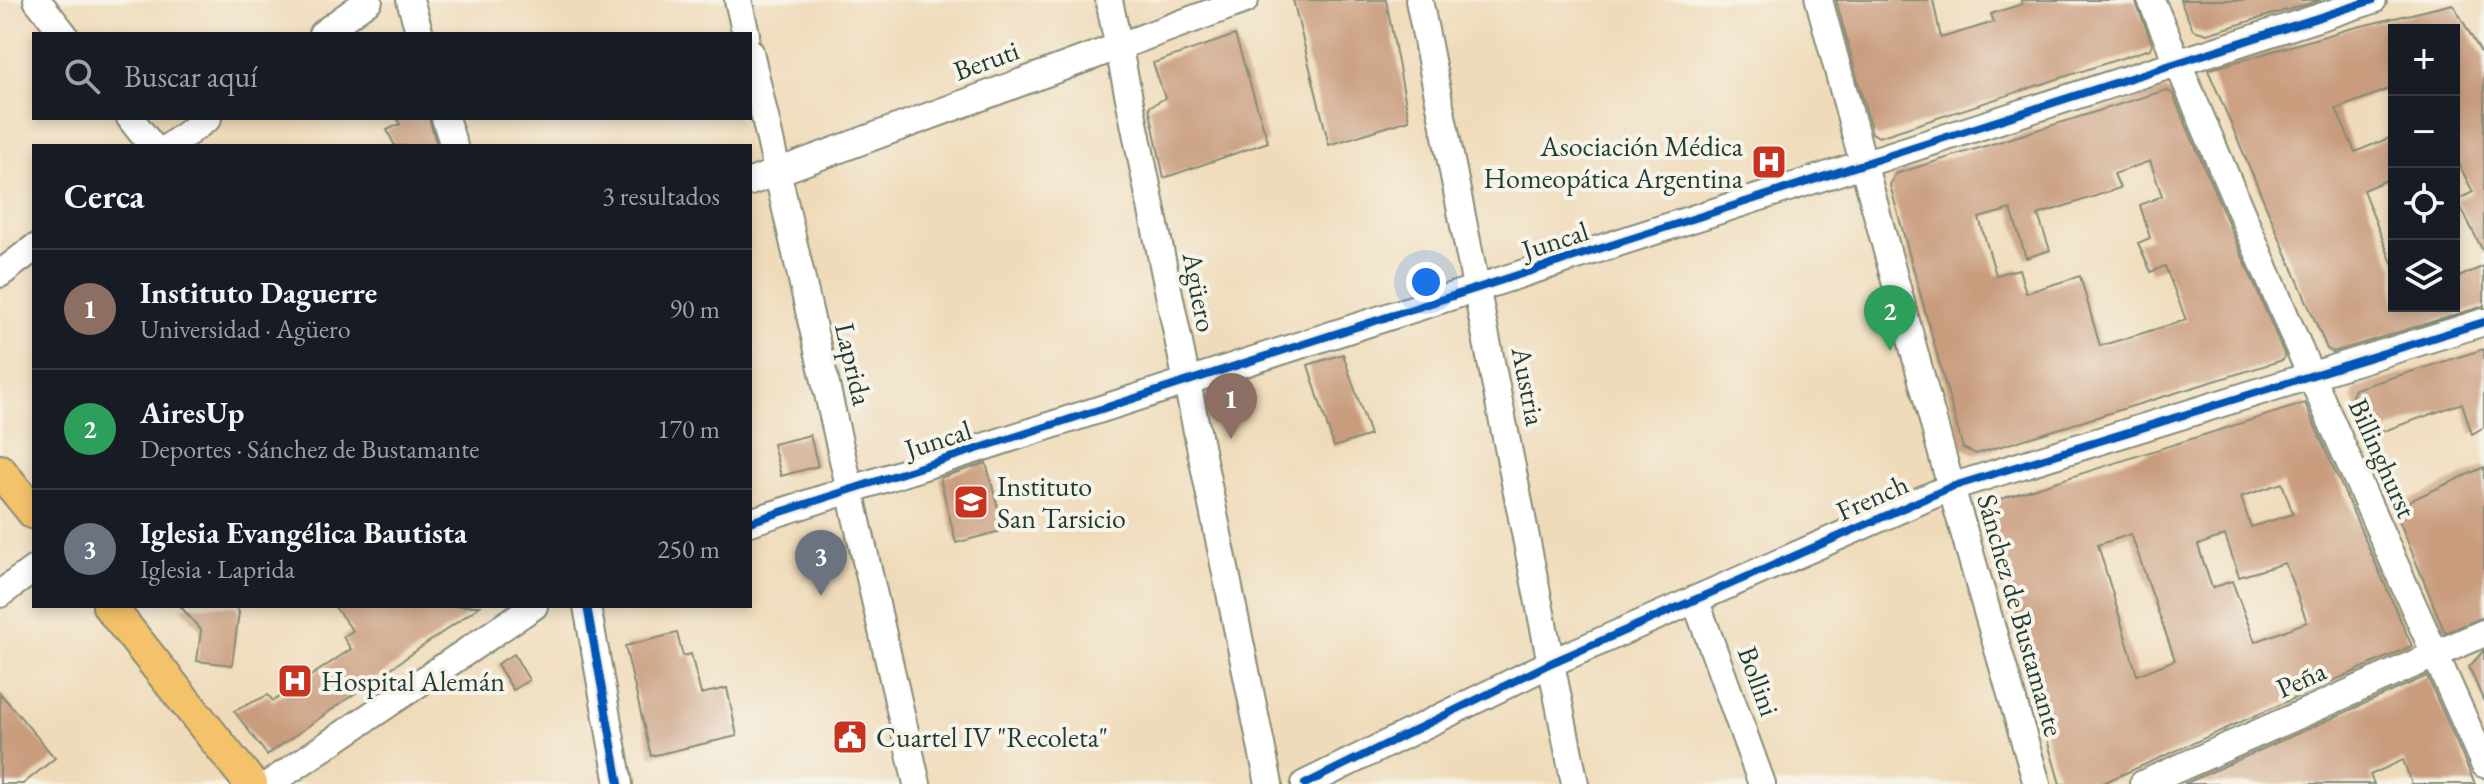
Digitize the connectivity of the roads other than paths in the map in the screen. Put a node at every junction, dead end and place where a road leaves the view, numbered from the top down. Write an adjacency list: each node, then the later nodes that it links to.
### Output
1 (37, 0): 11 (street)
2 (369, 0): 12 (street)
3 (410, 0): 13 (street)
4 (738, 0): 14 (street)
5 (1109, 0): 15 (street, Agüero)
6 (1245, 0): 15 (street, Beruti)
7 (1419, 0): 29 (street, Austria)
8 (1819, 0): 24 (street, Sánchez de Bustamante)
9 (2151, 0): 17 (street, Billinghurst)
10 (2373, 0): 17 (street, Juncal)
11 (62, 32)
12 (325, 32)
13 (419, 32)
14 (746, 32)
15 (1118, 45): 25 (street, Beruti); 32 (street, Agüero)
16 (752, 60): 25 (street, Laprida)
17 (2177, 61): 24 (street, Juncal); 31 (street, Billinghurst)
18 (132, 120): 21 (street)
19 (205, 120): 22 (street)
20 (446, 120): 23 (street)
21 (150, 144)
22 (173, 144)
23 (453, 144)
24 (1862, 162): 29 (street, Juncal); 34 (street, Sánchez de Bustamante)
25 (778, 171): 26 (street, Beruti); 35 (street, Laprida)
26 (752, 181)
27 (32, 250): 28 (street)
28 (0, 274)
29 (1477, 288): 32 (street, Juncal); 46 (street, Austria)
30 (2484, 322): 31 (street, French)
31 (2310, 374): 34 (street, French); 45 (street, Billinghurst)
32 (1186, 382): 35 (street, Juncal); 52 (street, Agüero)
33 (0, 471): 36 (main road)
34 (1951, 487): 40 (street, French); 56 (street, Sánchez de Bustamante)
35 (849, 491): 37 (street, Juncal); 51 (street, Laprida)
36 (32, 511)
37 (752, 521)
38 (32, 570): 39 (street)
39 (0, 594)
40 (1695, 599): 46 (street, French); 55 (street, Bollini)
41 (111, 608): 48 (main road)
42 (531, 608): 49 (street)
43 (587, 608): 50 (street)
44 (2484, 633): 45 (street, Peña)
45 (2436, 655): 47 (street, Billinghurst); 57 (street, Peña)
46 (1551, 663): 53 (street, French); 54 (street, Austria)
47 (2484, 764)
48 (251, 784)
49 (269, 784)
50 (619, 784)
51 (917, 784)
52 (1269, 784)
53 (1305, 784)
54 (1575, 784)
55 (1762, 784)
56 (2037, 784)
57 (2143, 784)

